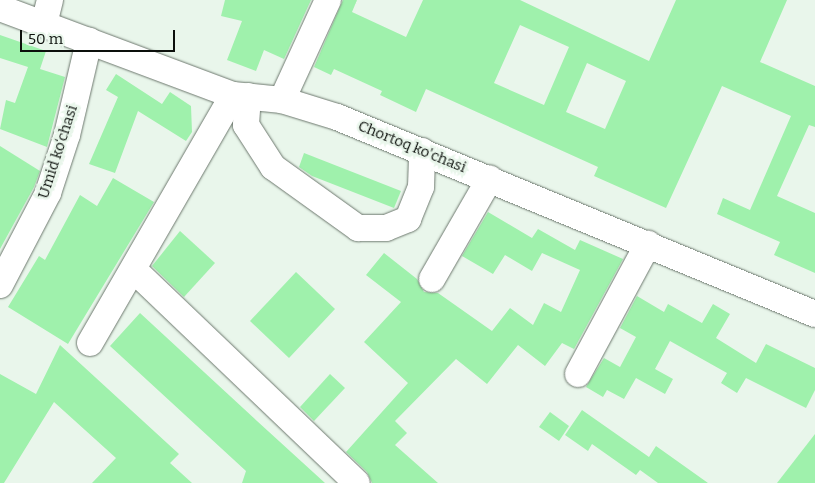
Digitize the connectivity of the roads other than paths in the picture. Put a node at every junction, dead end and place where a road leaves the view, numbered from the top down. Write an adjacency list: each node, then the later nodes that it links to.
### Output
1 (328, 0): 6 (street)
2 (0, 8): 3 (street, Chortoq ko'chasi)
3 (47, 12): 4 (street, Chortoq ko'chasi)
4 (89, 41): 5 (street, Chortoq ko'chasi); 12 (street, Umid ko‘chasi)
5 (241, 96): 6 (street, Chortoq ko'chasi); 7 (street); 10 (street)
6 (282, 100): 7 (street, Chortoq ko'chasi)
7 (422, 151): 8 (street, Chortoq ko'chasi)
8 (490, 178): 9 (street, Chortoq ko'chasi); 11 (street)
9 (648, 244): 13 (street, Chortoq ko'chasi); 15 (street)
10 (134, 270): 14 (street); 16 (street)
11 (432, 279)
12 (0, 285)
13 (815, 314)
14 (90, 343)
15 (578, 374)
16 (357, 483)

